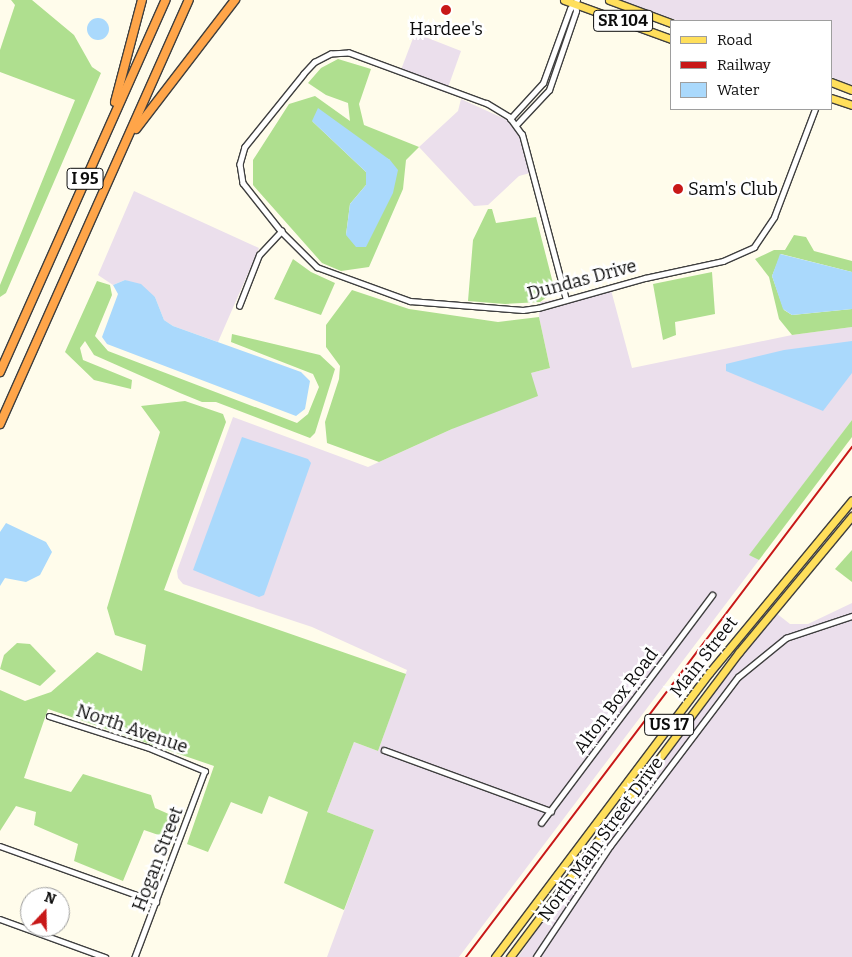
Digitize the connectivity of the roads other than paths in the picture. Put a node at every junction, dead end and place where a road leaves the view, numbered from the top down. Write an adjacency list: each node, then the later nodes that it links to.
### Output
1 (142, 0): 17 (highway)
2 (166, 0): 17 (highway, I 95)
3 (189, 0): 18 (highway, I 95)
4 (235, 0): 18 (highway)
5 (564, 0): 7 (main road, SR 104)
6 (609, 0): 8 (main road, SR 104)
7 (576, 2): 9 (main road, SR 104); 15 (street); 16 (street)
8 (670, 23)
9 (670, 39)
10 (832, 82): 11 (main road)
11 (852, 90)
12 (832, 98): 13 (main road)
13 (852, 106)
14 (815, 110): 20 (street, Dundas Drive)
15 (510, 118): 16 (street); 19 (street, Dundas Drive)
16 (516, 125): 20 (street)
17 (106, 133): 22 (highway, I 95)
18 (125, 145): 23 (highway, I 95)
19 (281, 231): 20 (street, Dundas Drive); 21 (street)
20 (566, 300)
21 (239, 306)
22 (0, 372)
23 (0, 424)
24 (852, 500): 38 (main road, Main Street / US 17)
25 (852, 516): 39 (main road, Main Street / US 17)
26 (712, 594): 31 (street, Alton Box Road)
27 (852, 616): 40 (street, North Main Street Drive)
28 (48, 716): 30 (street, North Avenue)
29 (384, 750): 31 (street)
30 (205, 771): 34 (street, Hogan Street)
31 (551, 811): 32 (street, Alton Box Road)
32 (541, 823)
33 (0, 846): 34 (street)
34 (156, 902): 37 (street, Hogan Street)
35 (0, 919): 36 (street)
36 (105, 957)
37 (135, 957)
38 (494, 957)
39 (510, 957)
40 (536, 957)

